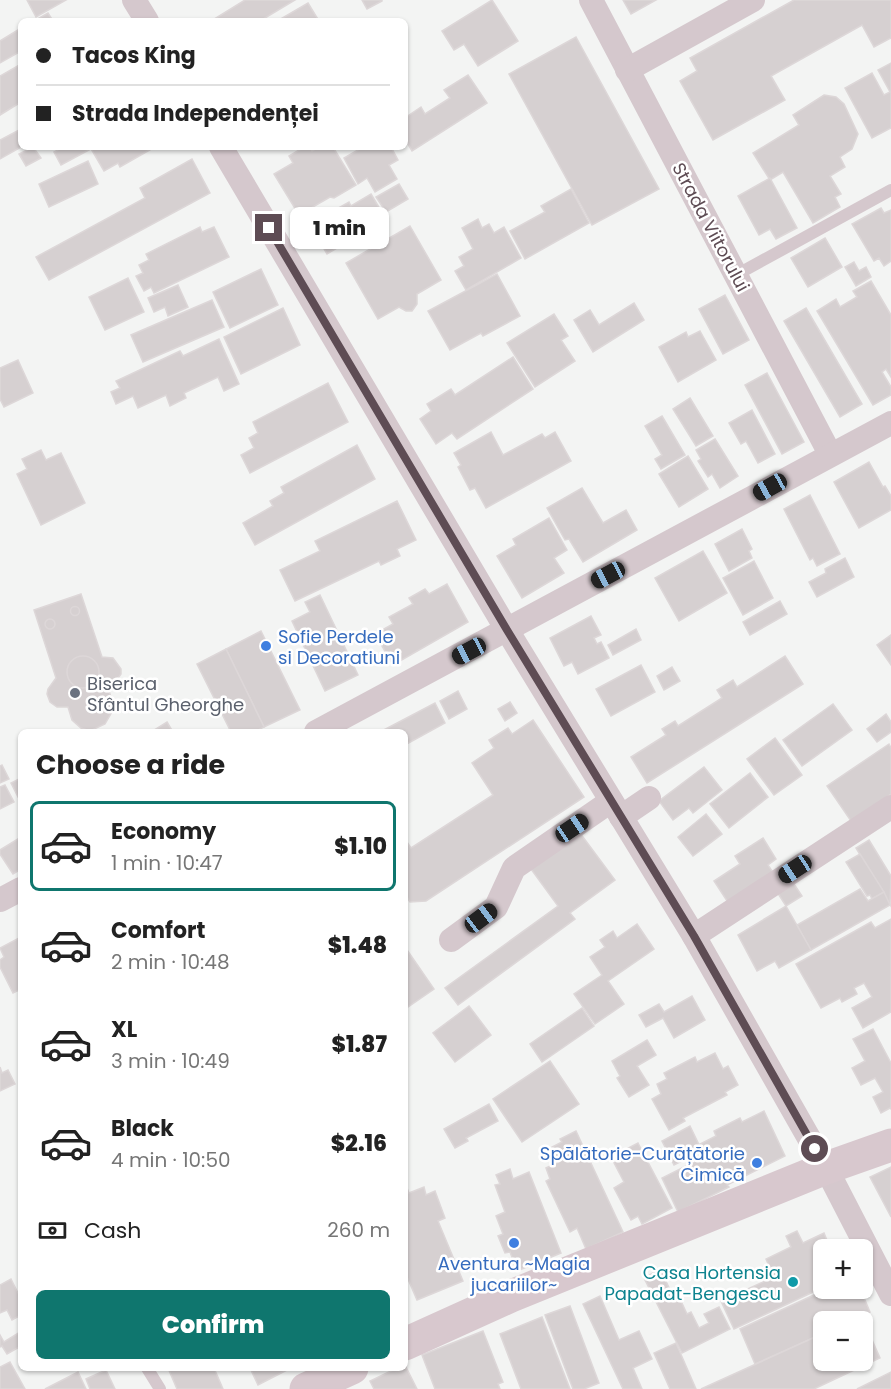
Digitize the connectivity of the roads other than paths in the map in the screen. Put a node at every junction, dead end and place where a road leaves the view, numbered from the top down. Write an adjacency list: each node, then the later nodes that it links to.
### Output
1 (134, 0): 4 (street)
2 (591, 0): 5 (street, Strada Viitorului)
3 (753, 0): 5 (street)
4 (145, 18)
5 (627, 70): 8 (street, Strada Viitorului)
6 (223, 150): 11 (street)
7 (891, 190): 8 (lane)
8 (736, 275): 10 (street, Strada Viitorului)
9 (891, 423): 10 (street)
10 (830, 454): 11 (street)
11 (507, 630): 12 (street); 15 (street)
12 (322, 729)
13 (649, 798): 15 (street)
14 (891, 807): 18 (street)
15 (616, 809): 18 (street); 19 (street)
16 (18, 891): 17 (street)
17 (0, 900)
18 (694, 936): 21 (street)
19 (451, 940)
20 (891, 1145): 21 (street)
21 (826, 1168): 22 (street); 23 (street)
22 (891, 1294)
23 (408, 1343)
24 (149, 1371): 26 (lane)
25 (345, 1371): 27 (street)
26 (160, 1389)
27 (306, 1389)

